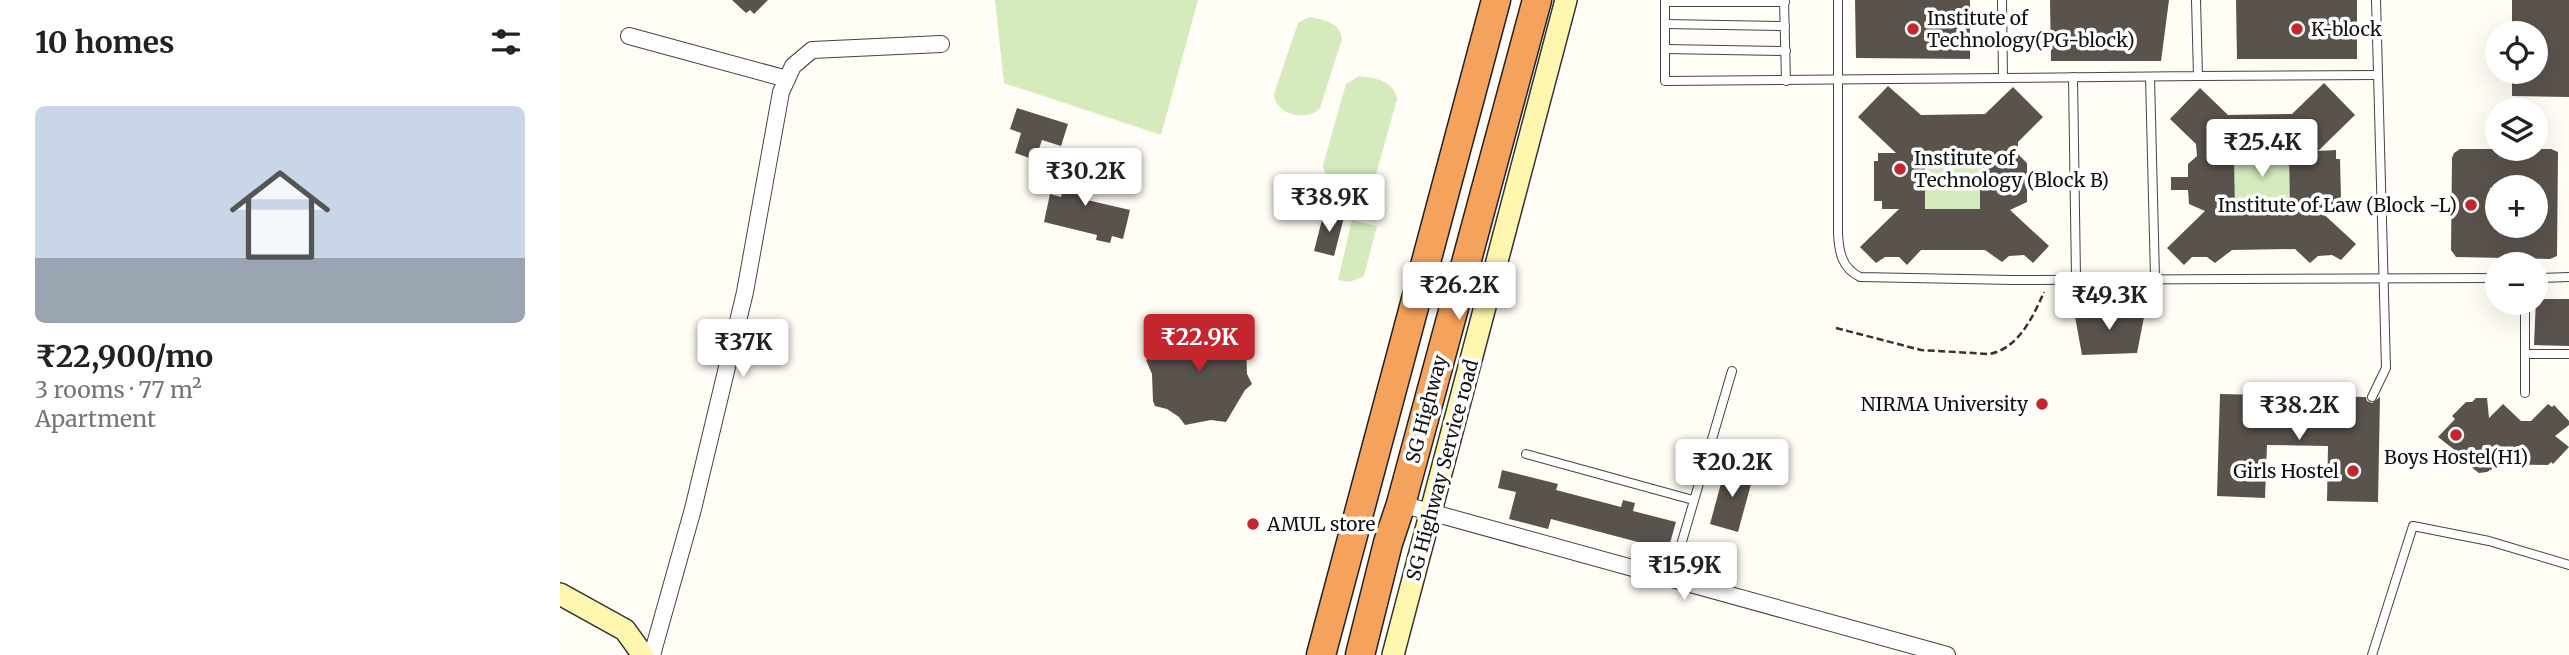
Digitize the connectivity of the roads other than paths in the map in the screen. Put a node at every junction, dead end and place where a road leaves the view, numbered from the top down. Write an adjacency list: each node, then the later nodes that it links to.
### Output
1 (1496, 0): 45 (highway, SG Highway)
2 (1537, 0): 38 (highway, SG Highway)
3 (1566, 0): 39 (street, SG Highway Service road)
4 (1838, 0): 23 (lane)
5 (2002, 0): 20 (lane)
6 (2196, 0): 17 (lane)
7 (2376, 0): 16 (lane)
8 (1665, 1): 9 (lane); 10 (lane)
9 (1785, 1): 11 (lane)
10 (1665, 24): 11 (lane); 14 (lane)
11 (1785, 26): 15 (lane)
12 (629, 36): 21 (street)
13 (942, 44): 21 (street)
14 (1665, 49): 15 (lane); 22 (lane)
15 (1786, 51): 22 (lane)
16 (2378, 75): 17 (lane); 27 (lane)
17 (2198, 76): 19 (lane)
18 (2073, 77): 19 (lane); 20 (lane); 25 (lane)
19 (2150, 77): 26 (lane)
20 (2003, 78): 23 (lane)
21 (787, 79): 44 (street)
22 (1786, 81): 23 (lane)
23 (1838, 81): 25 (lane)
24 (2569, 277): 29 (lane)
25 (2076, 278): 26 (lane)
26 (2155, 278): 27 (lane)
27 (2382, 278): 28 (lane); 35 (lane)
28 (2485, 278)
29 (2548, 278)
30 (2525, 315): 31 (lane)
31 (2525, 354): 32 (lane); 34 (lane)
32 (2569, 354)
33 (1732, 371): 37 (lane)
34 (2525, 393)
35 (2372, 397)
36 (1526, 454): 37 (lane)
37 (1693, 500): 41 (lane)
38 (1401, 504): 39 (street); 46 (highway, SG Highway)
39 (1430, 513): 41 (street); 47 (street, SG Highway Service road)
40 (2569, 565): 49 (lane)
41 (1671, 579): 48 (street)
42 (560, 594): 43 (street)
43 (643, 655)
44 (652, 655)
45 (1321, 655)
46 (1360, 655)
47 (1393, 655)
48 (1947, 655)
49 (2372, 655)

